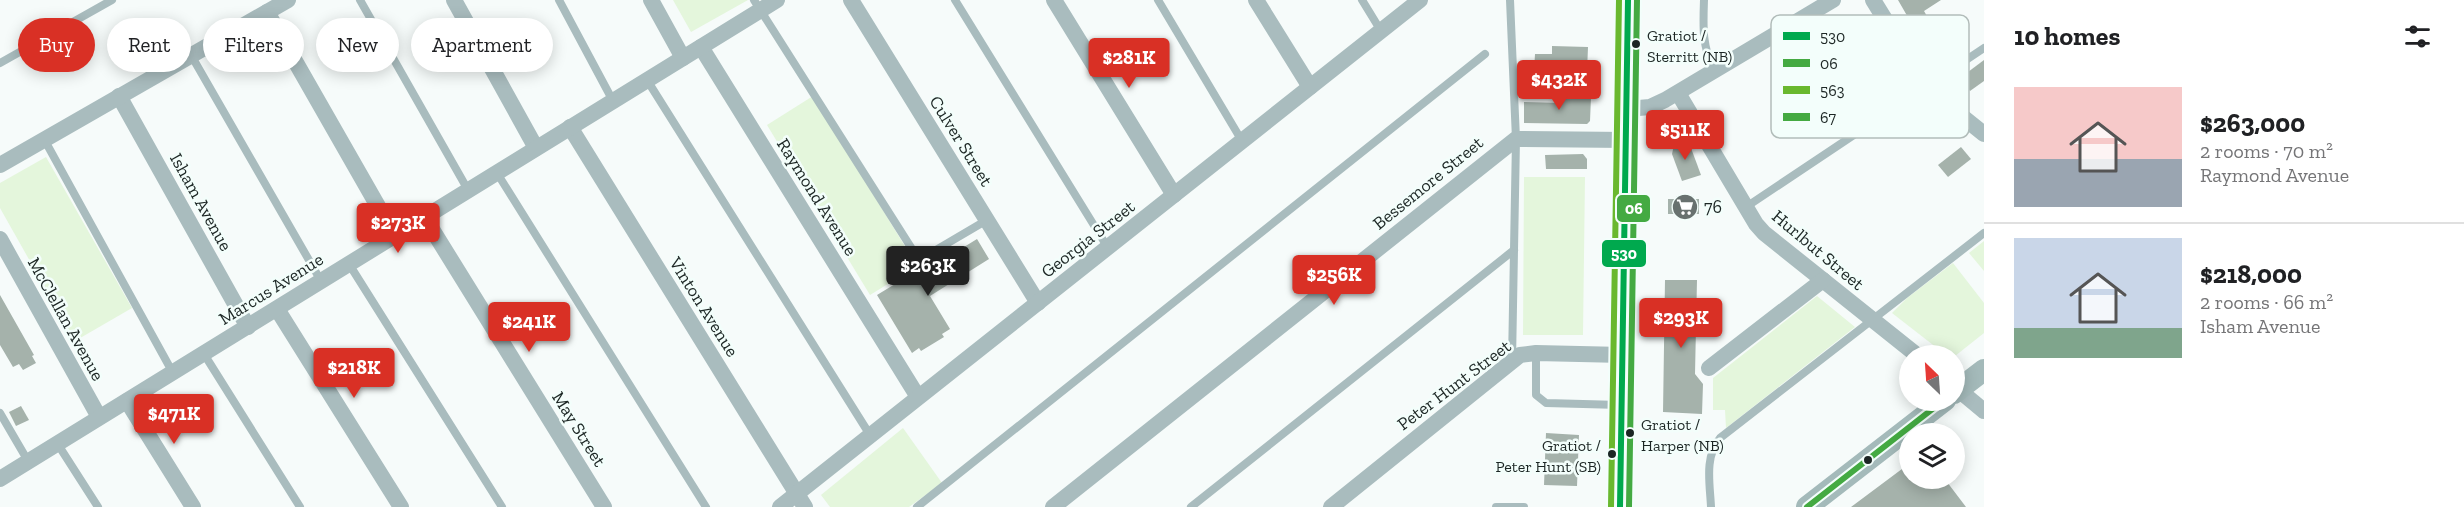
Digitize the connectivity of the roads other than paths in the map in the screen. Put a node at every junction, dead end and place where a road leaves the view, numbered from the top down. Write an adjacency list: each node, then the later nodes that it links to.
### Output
1 (112, 0): 32 (lane)
2 (288, 0): 21 (street)
3 (360, 0): 52 (lane)
4 (454, 0): 49 (street)
5 (559, 0): 39 (lane)
6 (651, 0): 30 (street)
7 (777, 0): 20 (street, Marcus Avenue)
8 (851, 0): 56 (street, Culver Street)
9 (955, 0): 60 (lane)
10 (1054, 0): 53 (street)
11 (1158, 0): 48 (lane)
12 (1256, 0): 36 (street)
13 (1362, 0): 24 (lane)
14 (1420, 0): 24 (street, Georgia Street)
15 (1510, 0): 46 (lane)
16 (1628, 0): 40 (main road)
17 (1704, 0): 33 (lane)
18 (1833, 0): 22 (street)
19 (1873, 0): 23 (street)
20 (757, 5): 26 (street, Marcus Avenue); 56 (lane)
21 (267, 12): 29 (street); 58 (street)
22 (1808, 15)
23 (1882, 15)
24 (1381, 31): 36 (street, Georgia Street)
25 (1771, 37): 33 (street)
26 (701, 47): 30 (street, Marcus Avenue); 78 (street, Raymond Avenue)
27 (1984, 48): 31 (lane)
28 (1485, 54): 99 (lane)
29 (191, 55): 64 (lane)
30 (683, 58): 35 (street, Marcus Avenue)
31 (1969, 58)
32 (0, 63)
33 (1714, 71): 37 (street)
34 (161, 72): 38 (street)
35 (647, 80): 39 (street, Marcus Avenue); 86 (lane)
36 (1310, 87): 48 (street, Georgia Street)
37 (1678, 93): 40 (street); 54 (street, Hurlbut Street)
38 (119, 96): 45 (street); 68 (street, Isham Avenue)
39 (613, 101): 42 (street, Marcus Avenue)
40 (1627, 109): 47 (main road)
41 (1969, 122): 43 (street)
42 (570, 128): 49 (street, Marcus Avenue); 90 (street, Vinton Avenue)
43 (1984, 134)
44 (1849, 138): 54 (lane)
45 (44, 139): 50 (street); 76 (lane)
46 (1516, 139): 47 (street); 61 (lane); 100 (street, Bessemore Street)
47 (1627, 140): 72 (main road)
48 (1242, 141): 53 (street, Georgia Street)
49 (537, 148): 51 (street, Marcus Avenue)
50 (0, 165)
51 (497, 172): 52 (street, Marcus Avenue); 97 (lane)
52 (468, 190): 55 (street, Marcus Avenue)
53 (1174, 195): 60 (street, Georgia Street)
54 (1746, 207): 63 (street, Hurlbut Street)
55 (425, 218): 58 (street, Marcus Avenue); 96 (street, May Street)
56 (987, 220): 65 (street, Culver Street)
57 (1984, 233): 67 (lane)
58 (395, 236): 62 (street, Marcus Avenue)
59 (0, 239): 85 (street, McClellan Avenue)
60 (1107, 248): 65 (street, Georgia Street)
61 (1514, 250): 73 (lane); 101 (lane)
62 (349, 264): 64 (street, Marcus Avenue); 95 (lane)
63 (1823, 280): 67 (street, Hurlbut Street); 74 (street)
64 (321, 281): 66 (street, Marcus Avenue)
65 (1038, 303): 78 (street, Georgia Street)
66 (277, 309): 68 (street, Marcus Avenue); 94 (street)
67 (1873, 320): 69 (street, Hurlbut Street); 106 (lane)
68 (248, 327): 71 (street, Marcus Avenue)
69 (1904, 345)
70 (1536, 352): 72 (street, Peter Hunt Street); 73 (street, Peter Hunt Street); 81 (lane)
71 (204, 354): 76 (street, Marcus Avenue); 93 (lane)
72 (1623, 355): 81 (main road)
73 (1512, 362): 102 (street, Peter Hunt Street)
74 (1709, 368)
75 (1984, 370): 77 (main road)
76 (173, 373): 80 (street, Marcus Avenue)
77 (1965, 383)
78 (918, 397): 86 (street, Georgia Street)
79 (1965, 399): 83 (street)
80 (127, 401): 85 (street, Marcus Avenue); 92 (street)
81 (1622, 405): 105 (main road)
82 (1929, 411): 107 (main road)
83 (1984, 411)
84 (0, 413): 88 (lane)
85 (99, 417): 87 (street, Marcus Avenue)
86 (870, 435): 90 (street, Georgia Street)
87 (57, 443): 88 (street, Marcus Avenue); 91 (lane)
88 (28, 461): 89 (street, Marcus Avenue)
89 (0, 479)
90 (800, 500): 98 (street, Georgia Street)
91 (98, 507)
92 (193, 507)
93 (300, 507)
94 (401, 507)
95 (502, 507)
96 (604, 507)
97 (706, 507)
98 (780, 507)
99 (917, 507)
100 (1053, 507)
101 (1191, 507)
102 (1330, 507)
103 (1496, 507): 104 (lane)
104 (1524, 507)
105 (1620, 507)
106 (1711, 507)
107 (1807, 507)

